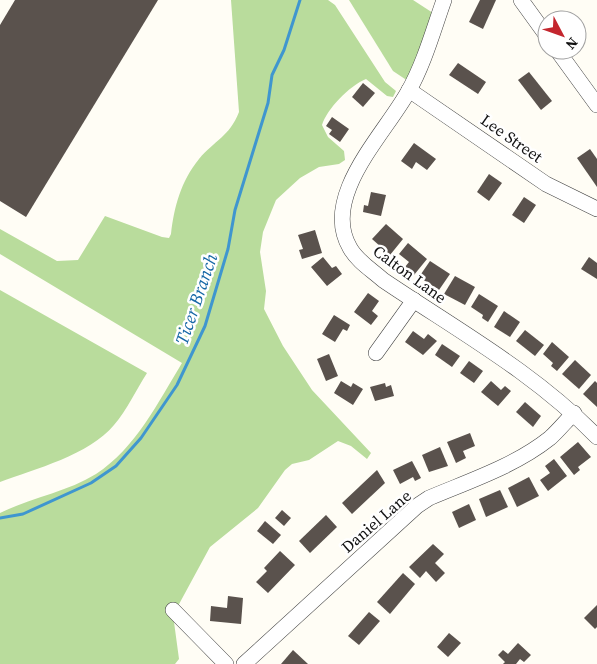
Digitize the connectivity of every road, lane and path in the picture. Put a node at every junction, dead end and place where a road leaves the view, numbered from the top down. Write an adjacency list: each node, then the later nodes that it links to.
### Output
1 (444, 0): 5 (street, Calton Lane)
2 (520, 0): 3 (street)
3 (537, 23)
4 (564, 60): 6 (street)
5 (409, 90): 7 (street, Lee Street); 8 (street, Calton Lane)
6 (597, 106)
7 (597, 209)
8 (414, 300): 9 (street); 10 (street, Calton Lane)
9 (376, 353)
10 (574, 413): 11 (street, Calton Lane); 14 (street, Daniel Lane)
11 (597, 437)
12 (173, 610): 13 (street)
13 (226, 664)
14 (244, 664)

